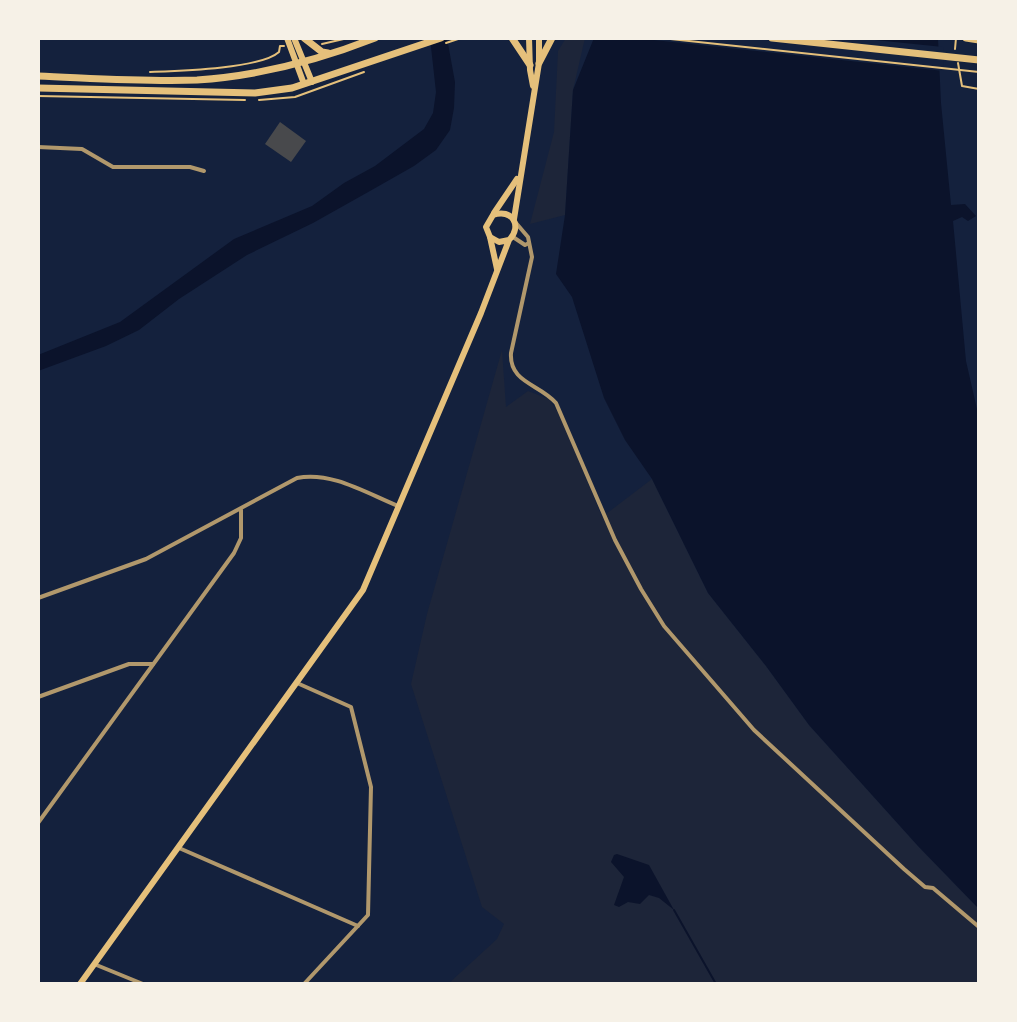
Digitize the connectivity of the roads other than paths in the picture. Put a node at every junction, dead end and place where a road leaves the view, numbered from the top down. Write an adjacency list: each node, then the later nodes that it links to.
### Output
1 (287, 38): 15 (main road)
2 (294, 38): 15 (main road)
3 (304, 38): 13 (highway)
4 (375, 38): 13 (highway)
5 (441, 38): 19 (highway)
6 (512, 38): 17 (highway)
7 (529, 38): 17 (main road)
8 (539, 38): 16 (main road)
9 (552, 38): 16 (highway)
10 (772, 38): 14 (highway)
11 (966, 38): 12 (highway)
12 (979, 40)
13 (334, 54): 15 (highway)
14 (979, 60)
15 (300, 61): 18 (highway); 19 (main road)
16 (539, 63): 21 (main road)
17 (530, 65): 21 (main road)
18 (38, 76)
19 (308, 83): 20 (highway)
20 (38, 88)
21 (534, 90): 24 (main road)
22 (38, 147): 23 (street)
23 (204, 171)
24 (519, 176): 25 (main road); 26 (main road)
25 (493, 215): 26 (main road); 27 (main road)
26 (515, 221): 28 (main road); 29 (street)
27 (490, 237): 28 (main road); 30 (main road)
28 (511, 238): 29 (street); 30 (main road)
29 (529, 243): 40 (street)
30 (497, 273): 31 (main road)
31 (400, 507): 32 (street); 35 (main road)
32 (241, 510): 33 (street); 34 (street)
33 (38, 598)
34 (153, 664): 36 (street); 37 (street)
35 (297, 683): 38 (main road); 39 (street)
36 (38, 697)
37 (38, 823)
38 (179, 848): 39 (street); 41 (main road)
39 (358, 926): 44 (street)
40 (979, 927)
41 (94, 964): 42 (main road); 43 (street)
42 (80, 984)
43 (143, 984)
44 (304, 984)

